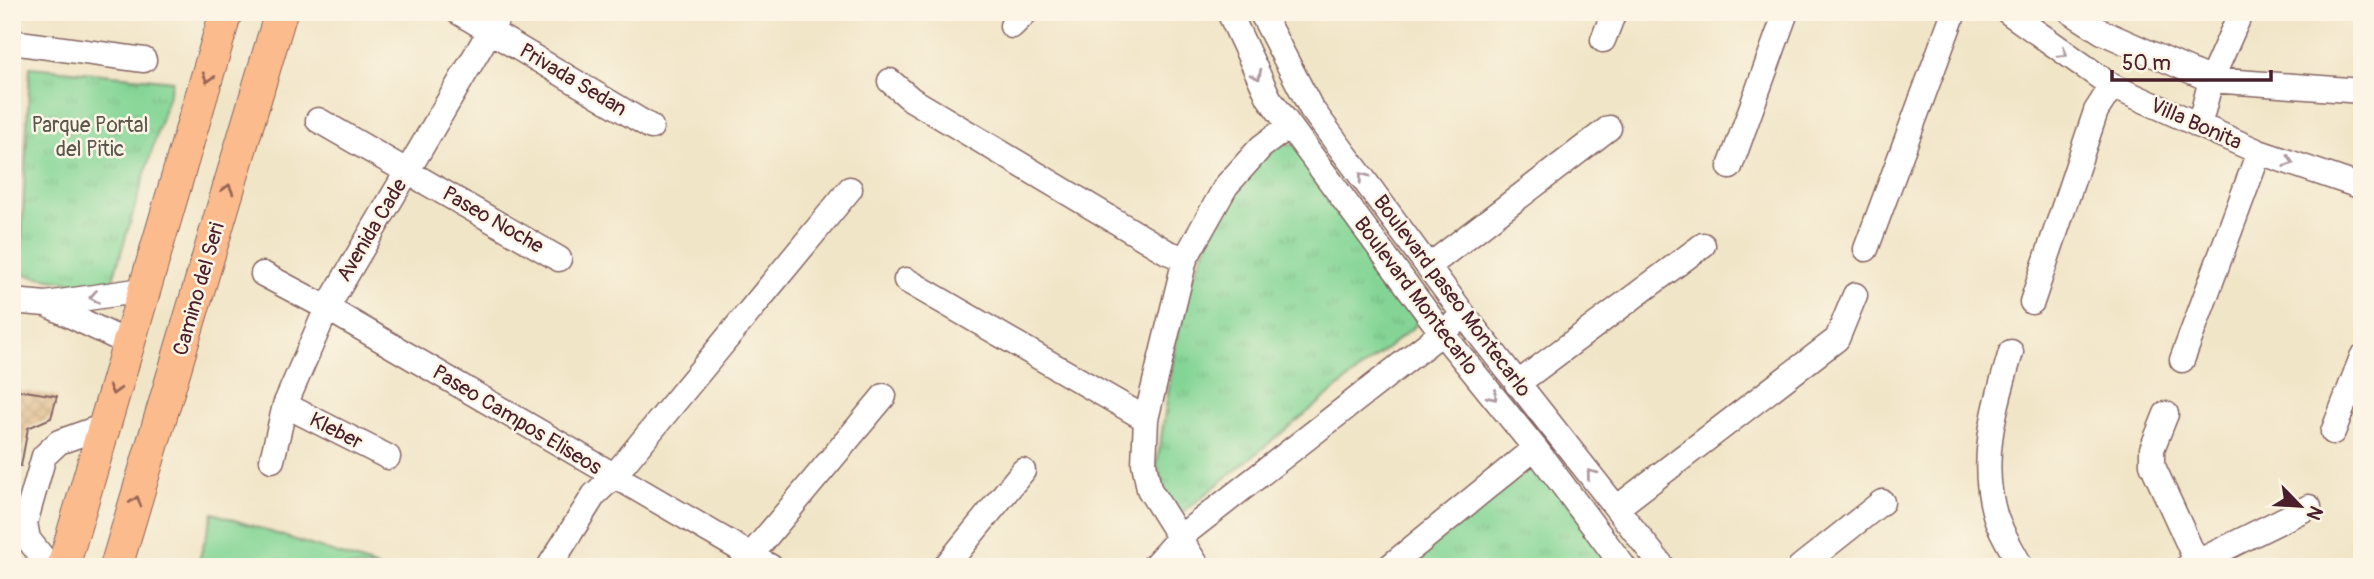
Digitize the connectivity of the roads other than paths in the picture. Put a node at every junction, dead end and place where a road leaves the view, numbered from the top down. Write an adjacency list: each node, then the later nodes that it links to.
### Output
1 (226, 12): 37 (main road, one-way to 37)
2 (281, 12): 70 (main road, Camino del Seri, one-way to 2)
3 (458, 12): 12 (street, Privada Sedan)
4 (1229, 12): 21 (street, Boulevard Montecarlo, one-way to 21)
5 (1261, 12): 34 (street, Boulevard paseo Montecarlo, one-way to 5)
6 (1614, 12): 13 (street)
7 (1786, 12): 26 (street)
8 (1954, 12): 31 (street)
9 (2008, 12): 18 (street, Villa Bonita, one-way to 18)
10 (2071, 12): 16 (street)
11 (2241, 12): 16 (street)
12 (495, 21): 23 (street, Privada Sedan); 27 (street, Avenida Cade)
13 (1603, 40)
14 (12, 42): 15 (street)
15 (144, 60)
16 (2211, 80): 19 (street); 22 (street)
17 (890, 81): 33 (street)
18 (2112, 86): 22 (street, Villa Bonita); 40 (street)
19 (2362, 91)
20 (318, 120): 27 (street, Paseo Noche)
21 (1289, 126): 33 (street); 44 (street, Boulevard Montecarlo)
22 (2199, 126): 25 (street, Villa Bonita)
23 (651, 127)
24 (1609, 128): 34 (street)
25 (2259, 152): 28 (street, Villa Bonita, one-way to 28); 48 (street)
26 (1730, 167)
27 (408, 169): 32 (street, Paseo Noche); 42 (street, Avenida Cade)
28 (2362, 187)
29 (850, 189): 60 (street)
30 (1703, 245): 49 (street)
31 (1866, 249)
32 (559, 259)
33 (1185, 259): 53 (street)
34 (1430, 266): 43 (street, Boulevard paseo Montecarlo)
35 (263, 274): 42 (street, Paseo Campos Eliseos)
36 (906, 280): 53 (street)
37 (143, 289): 41 (street, one-way to 41); 45 (main road)
38 (1855, 295): 62 (street)
39 (12, 301): 41 (street)
40 (2032, 302)
41 (46, 304): 45 (street)
42 (327, 308): 51 (street, Avenida Cade); 60 (street, Paseo Campos Eliseos)
43 (1464, 315): 44 (street); 49 (street, Boulevard paseo Montecarlo)
44 (1442, 333): 56 (street, Boulevard Montecarlo, one-way to 56); 64 (street)
45 (128, 343): 54 (main road, one-way to 54)
46 (2011, 352): 78 (street)
47 (2362, 357): 55 (street)
48 (2182, 360)
49 (1517, 384): 62 (street, Boulevard paseo Montecarlo, one-way to 49)
50 (884, 396): 66 (street)
51 (285, 405): 57 (street, Kleber); 58 (street, Avenida Cade)
52 (2166, 414): 65 (street)
53 (1146, 419): 64 (street)
54 (104, 426): 68 (street); 69 (main road)
55 (2333, 432)
56 (1535, 448): 67 (street); 75 (street, Boulevard Montecarlo)
57 (388, 457)
58 (272, 460)
59 (1023, 471): 72 (street)
60 (612, 477): 66 (street, Paseo Campos Eliseos); 71 (street)
61 (1882, 502): 77 (street)
62 (1618, 507): 76 (street, Boulevard paseo Montecarlo)
63 (2309, 507): 65 (street)
64 (1179, 538): 73 (street); 74 (street)
65 (2192, 559)
66 (755, 563)
67 (1391, 566)
68 (50, 567)
69 (62, 567)
70 (116, 567)
71 (549, 567)
72 (945, 567)
73 (1153, 567)
74 (1198, 567)
75 (1624, 567)
76 (1662, 567)
77 (1800, 567)
78 (2021, 567)

